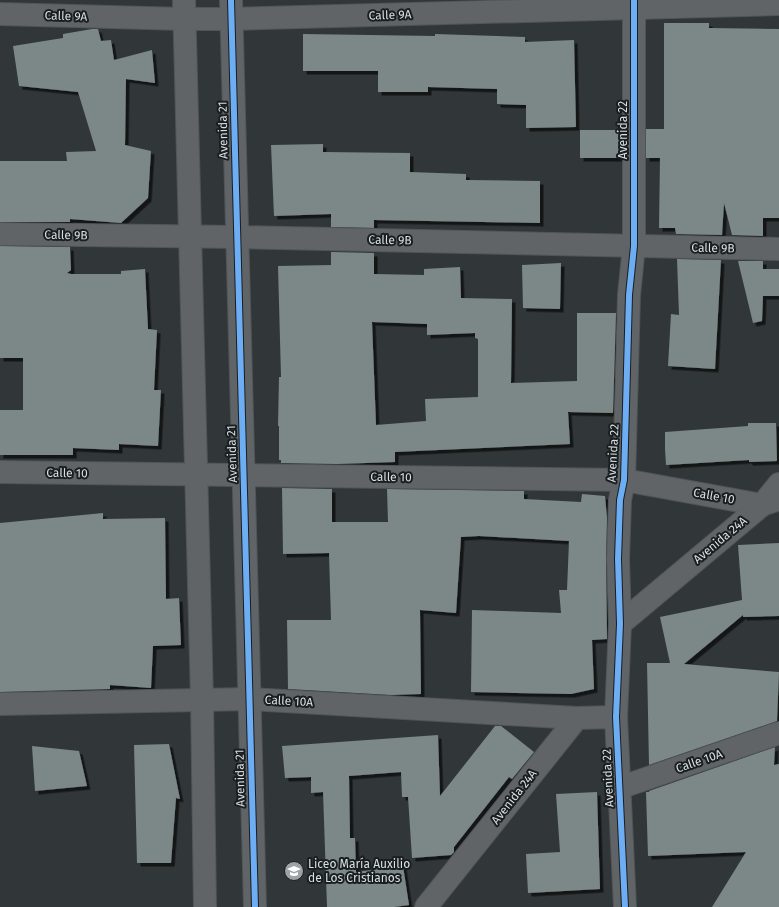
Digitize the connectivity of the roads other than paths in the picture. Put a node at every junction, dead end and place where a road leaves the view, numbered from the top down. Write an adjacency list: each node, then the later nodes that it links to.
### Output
1 (634, 4): 2 (street, Calle 9A); 4 (street, Calle 9A); 9 (street, Avenida 22)
2 (779, 4)
3 (184, 10): 4 (street, Calle 9A); 5 (street, Calle 9A); 7 (street)
4 (231, 10): 8 (street, Avenida 21)
5 (0, 14)
6 (0, 234): 7 (street, Calle 9B)
7 (190, 236): 8 (street, Calle 9B); 12 (street)
8 (237, 237): 9 (street, Calle 9B); 13 (street, Avenida 21)
9 (634, 246): 10 (street, Calle 9B); 14 (street, Avenida 22)
10 (779, 249)
11 (0, 472): 12 (street, Calle 10)
12 (196, 474): 13 (street, Calle 10); 19 (street)
13 (243, 475): 14 (street, Calle 10); 18 (street, Avenida 21)
14 (624, 480): 16 (street, Calle 10); 17 (street, Avenida 22)
15 (779, 484): 16 (street, Avenida 24A)
16 (771, 502): 17 (street, Avenida 24A)
17 (620, 624): 21 (street, Avenida 22)
18 (249, 699): 19 (street, Calle 10A); 22 (street, Calle 10A); 26 (street, Avenida 21)
19 (202, 700): 20 (street, Calle 10A); 25 (street)
20 (0, 704)
21 (616, 717): 22 (street); 24 (street, Avenida 22)
22 (577, 718): 27 (street, Avenida 24A)
23 (779, 733): 24 (street, Calle 10A)
24 (620, 788): 28 (street, Avenida 22)
25 (205, 907)
26 (255, 907)
27 (426, 907)
28 (624, 907)

